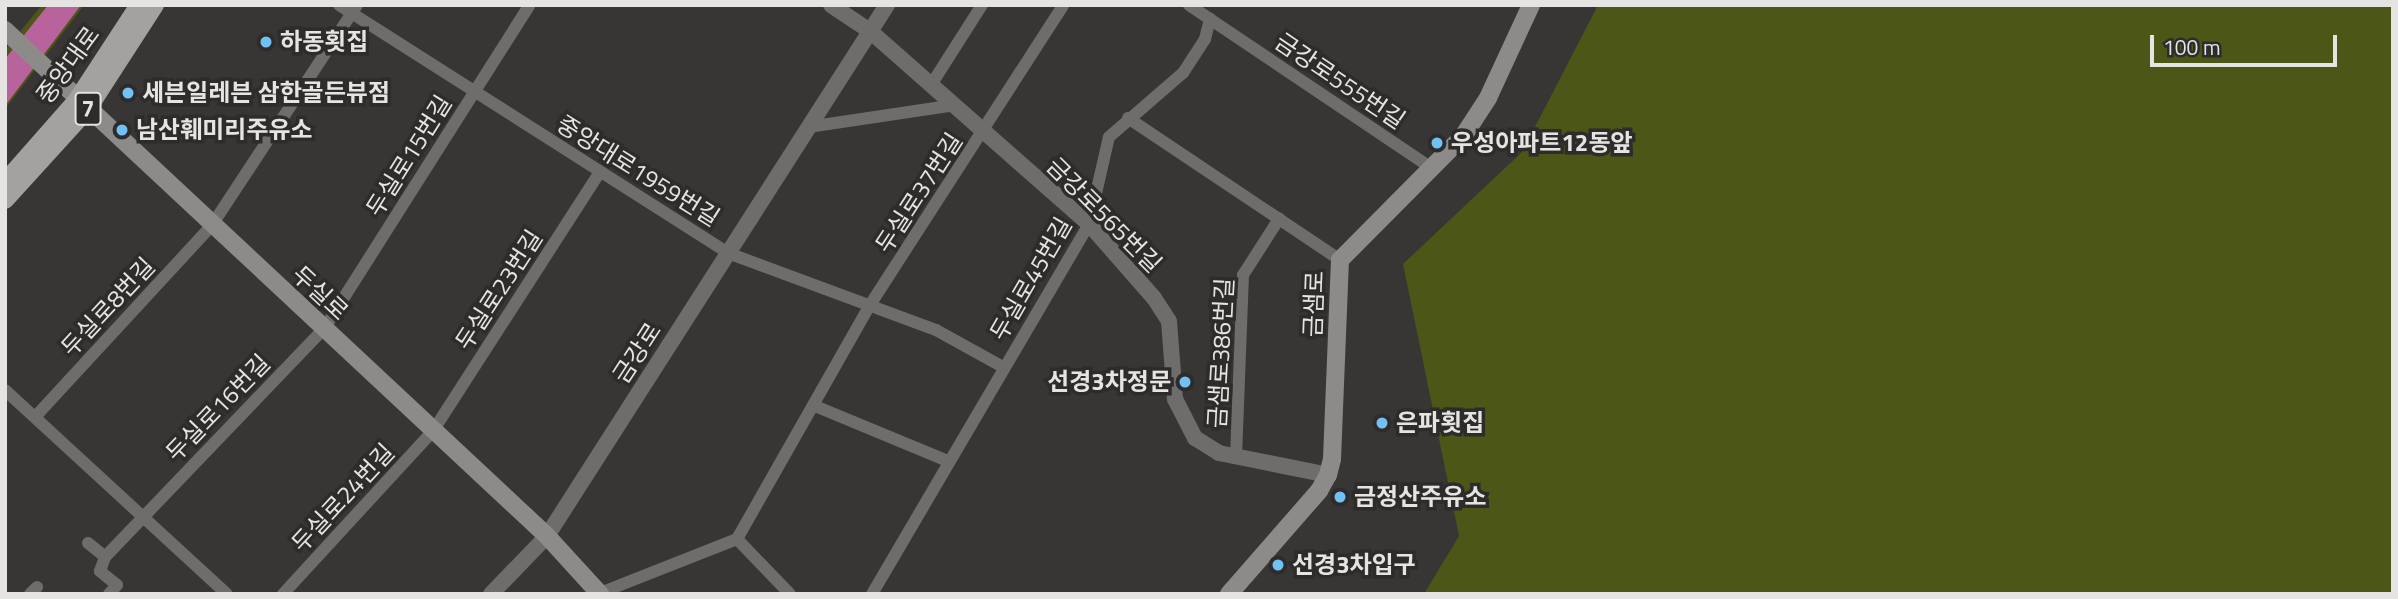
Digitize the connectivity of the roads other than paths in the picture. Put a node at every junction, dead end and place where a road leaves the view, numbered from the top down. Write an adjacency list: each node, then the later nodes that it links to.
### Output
1 (139, 5): 17 (main road, 중앙대로 / 7)
2 (155, 5): 17 (main road, 중앙대로 / 7)
3 (339, 5): 11 (street, 중앙대로1959번길)
4 (530, 5): 16 (street, 두실로15번길)
5 (831, 5): 14 (street, 금강로565번길)
6 (887, 5): 14 (street, 금강로)
7 (982, 5): 15 (street)
8 (1063, 5): 21 (street, 두실로37번길)
9 (1189, 5): 12 (street, 금강로555번길)
10 (1531, 5): 22 (main road, 금샘로)
11 (354, 9): 16 (street, 중앙대로1959번길); 28 (street, 두실로8번길)
12 (1210, 19): 19 (street, 두실로45번길); 22 (street, 금강로555번길)
13 (5, 30): 17 (main road, 두실로)
14 (870, 31): 15 (street, 금강로565번길); 20 (street, 금강로)
15 (931, 85): 18 (street, 금강로565번길)
16 (474, 92): 23 (street, 중앙대로1959번길); 32 (street, 두실로15번길)
17 (82, 105): 24 (main road, 중앙대로 / 7); 25 (main road, 중앙대로 / 7); 28 (main road, 두실로)
18 (955, 106): 20 (street); 21 (street, 금강로565번길)
19 (1128, 118): 26 (street); 27 (street, 두실로45번길)
20 (808, 127): 29 (street, 금강로)
21 (985, 132): 27 (street, 금강로565번길); 31 (street, 두실로37번길)
22 (1432, 168): 30 (main road, 금샘로)
23 (600, 172): 29 (street, 중앙대로1959번길); 37 (street, 두실로23번길)
24 (5, 182)
25 (5, 200)
26 (1279, 219): 30 (street); 38 (street, 금샘로386번길)
27 (1089, 224): 33 (street, 두실로45번길); 38 (street, 금강로565번길)
28 (212, 225): 32 (main road, 두실로); 36 (street, 두실로8번길)
29 (728, 253): 31 (street, 중앙대로1959번길); 42 (street, 금강로)
30 (1340, 260): 40 (main road, 금샘로)
31 (870, 305): 33 (street, 중앙대로1959번길); 35 (street, 두실로37번길)
32 (324, 329): 37 (main road, 두실로); 41 (street, 두실로16번길)
33 (1003, 367): 39 (street, 두실로45번길)
34 (5, 390): 36 (street)
35 (815, 407): 39 (street); 43 (street, 두실로37번길)
36 (35, 417): 41 (street)
37 (433, 431): 42 (main road, 두실로); 49 (street, 두실로24번길)
38 (1236, 457): 40 (street, 금강로565번길)
39 (948, 461): 52 (street, 두실로45번길)
40 (1328, 475): 53 (main road, 금샘로)
41 (142, 516): 45 (street, 두실로16번길); 48 (street)
42 (547, 536): 46 (main road, 두실로); 50 (street, 금강로)
43 (737, 539): 46 (street); 51 (street)
44 (88, 542): 45 (street)
45 (105, 557): 47 (street)
46 (600, 593)
47 (109, 594)
48 (228, 594)
49 (283, 594)
50 (491, 594)
51 (790, 594)
52 (872, 594)
53 (1229, 594)

